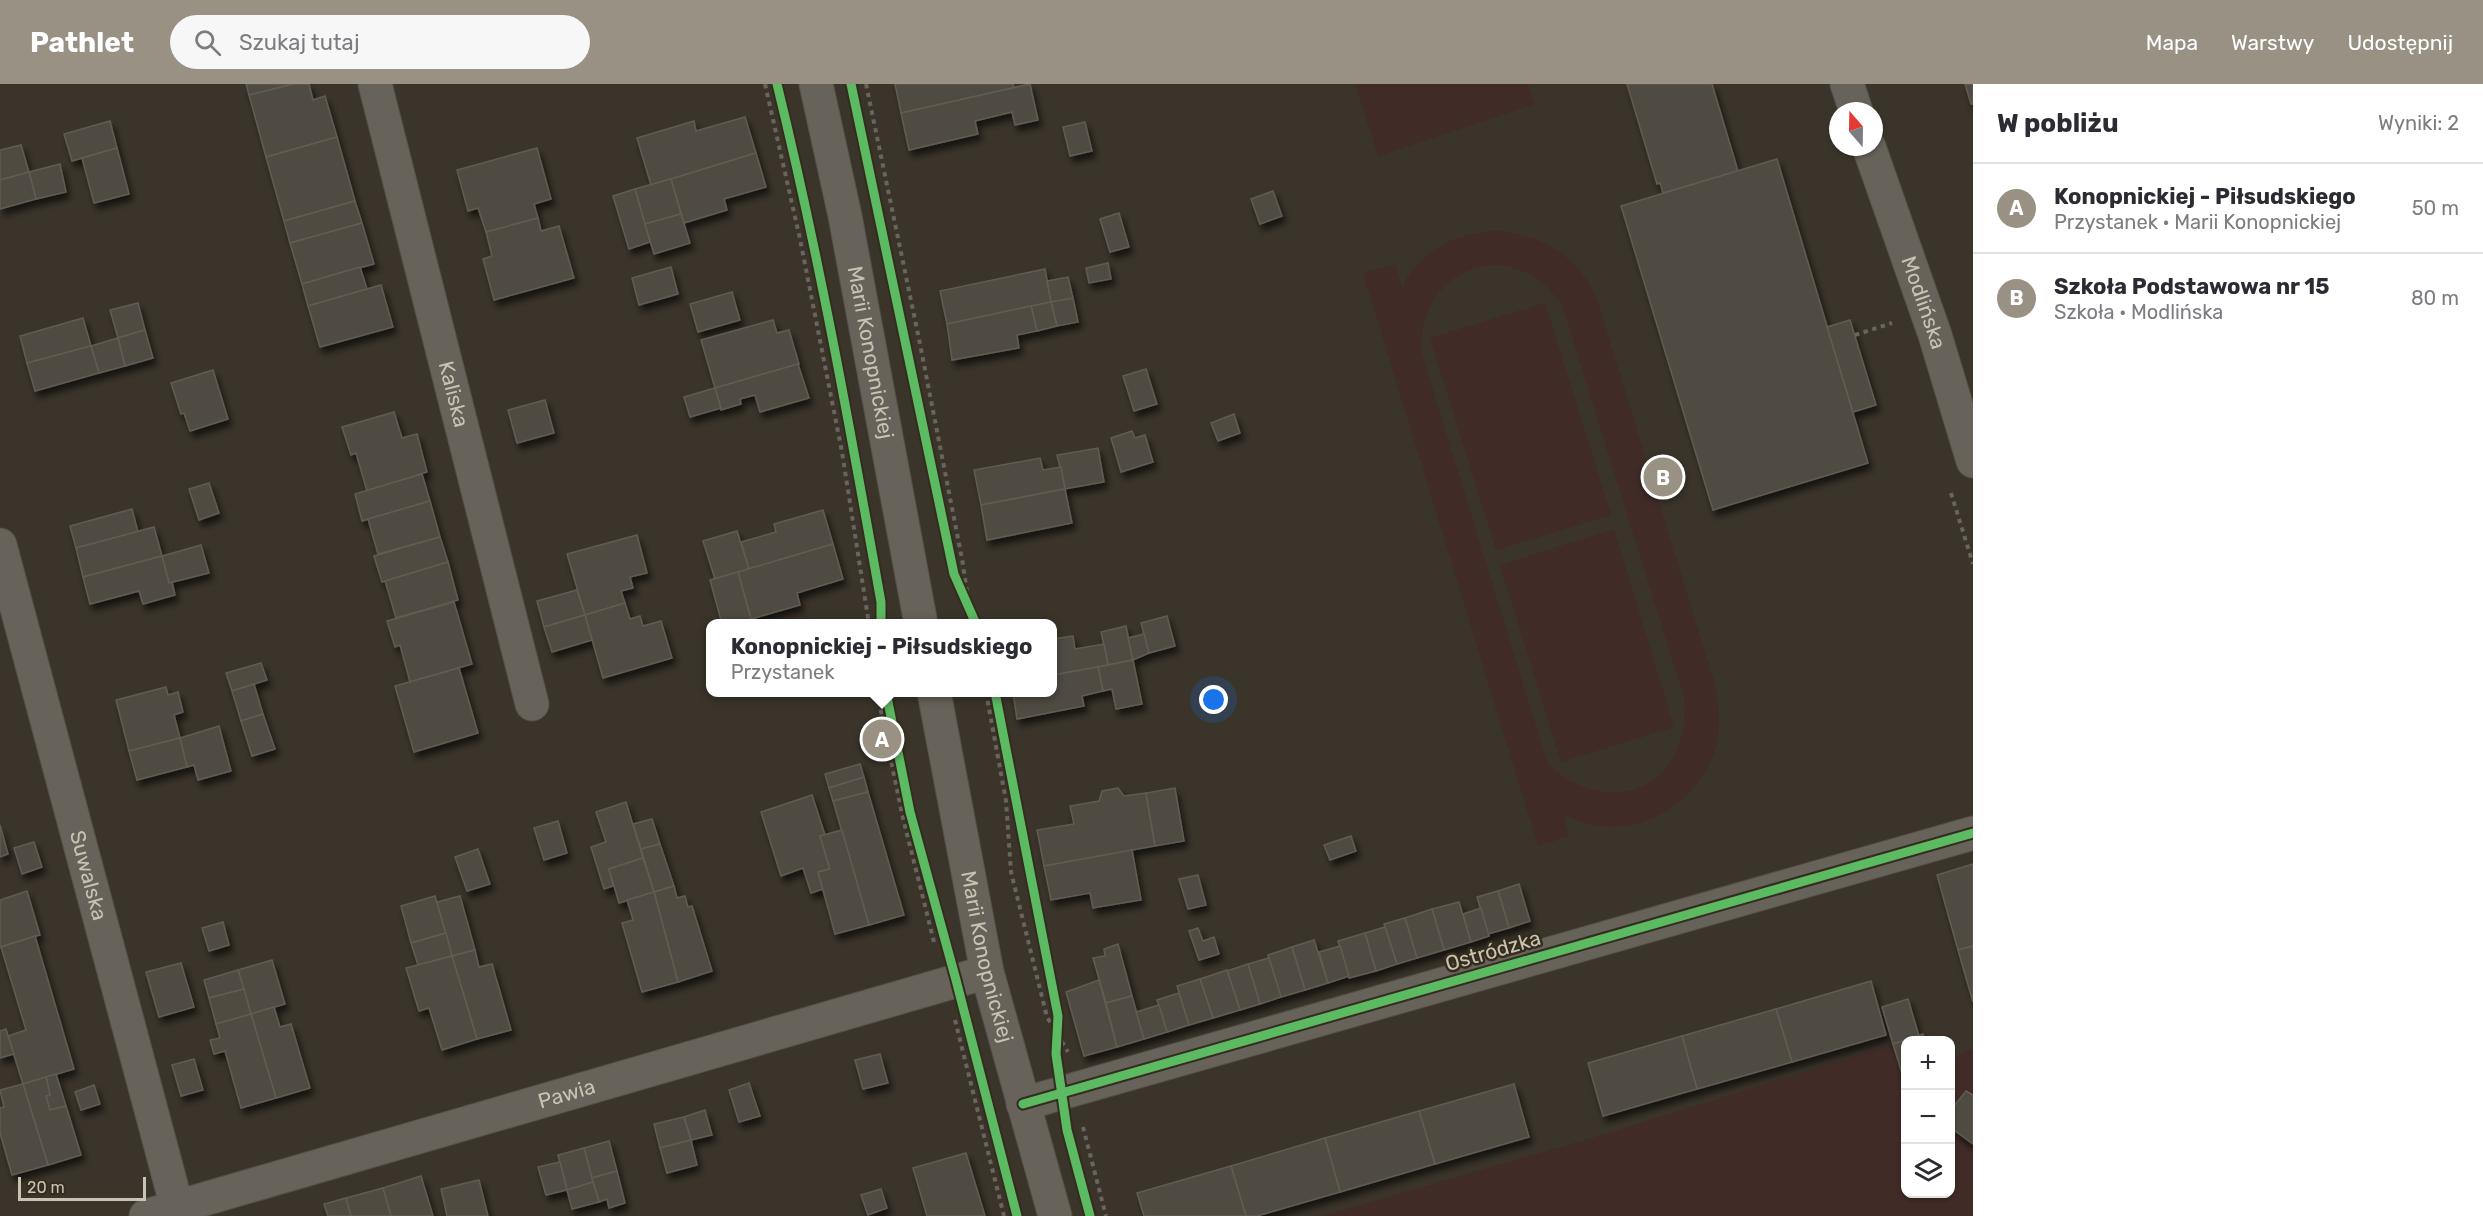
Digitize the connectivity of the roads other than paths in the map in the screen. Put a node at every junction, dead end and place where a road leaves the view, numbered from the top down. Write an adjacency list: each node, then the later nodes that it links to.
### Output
1 (375, 84): 10 (street, Kaliska)
2 (816, 84): 8 (street, Marii Konopnickiej)
3 (1847, 84): 4 (street)
4 (1853, 102)
5 (1872, 156): 6 (street, Modlińska)
6 (1973, 460)
7 (0, 545): 14 (street, Suwalska)
8 (920, 619)
9 (935, 697): 12 (street, Marii Konopnickiej)
10 (532, 704)
11 (1973, 833): 13 (street, Ostródzka)
12 (987, 972): 13 (street, Marii Konopnickiej); 14 (street, Pawia)
13 (1023, 1104): 15 (street, Marii Konopnickiej)
14 (161, 1212)
15 (1055, 1216)

